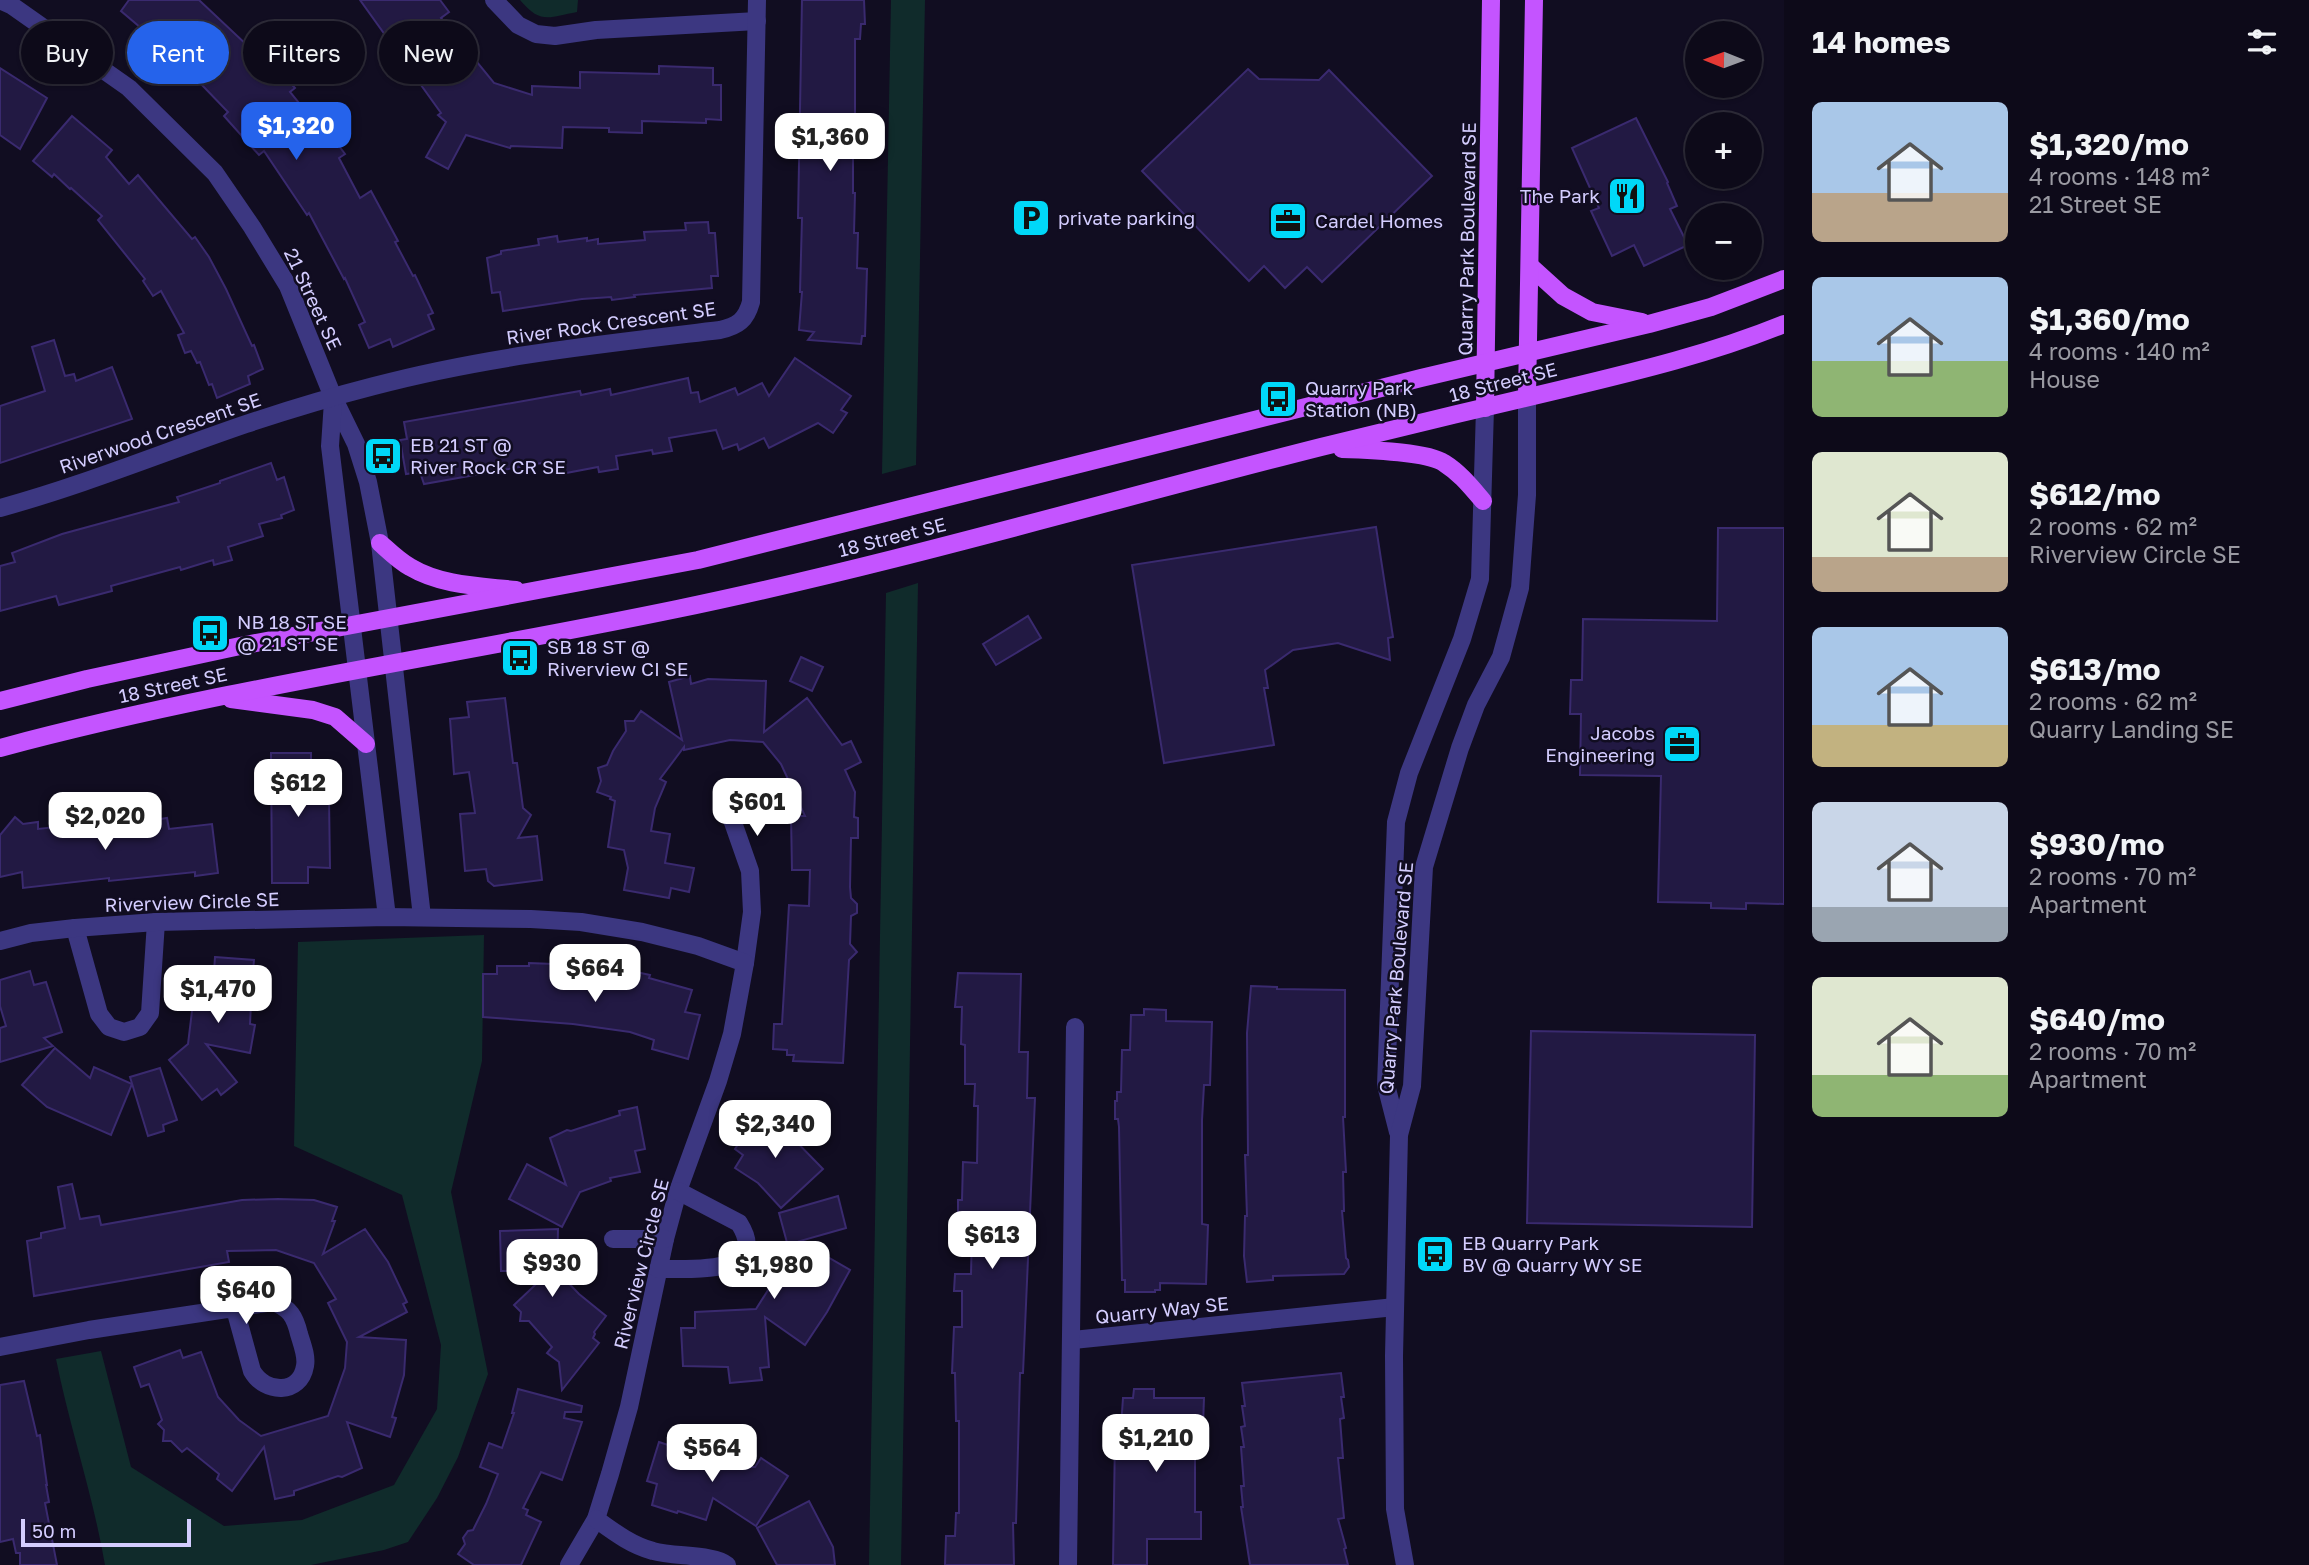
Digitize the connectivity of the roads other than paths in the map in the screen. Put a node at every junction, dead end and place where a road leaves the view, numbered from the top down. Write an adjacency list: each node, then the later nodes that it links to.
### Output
1 (0, 0): 13 (street, 21 Street SE)
2 (494, 0): 6 (street)
3 (757, 0): 6 (street, River Rock Crescent SE)
4 (1491, 0): 12 (main road, Quarry Park Boulevard SE)
5 (1534, 0): 7 (main road, Quarry Park Boulevard SE)
6 (757, 21): 13 (street, River Rock Crescent SE)
7 (1531, 267): 9 (main road); 11 (main road, Quarry Park Boulevard SE)
8 (1784, 279): 9 (main road, 18 Street SE)
9 (1649, 324): 11 (main road, 18 Street SE)
10 (1784, 324): 14 (main road, 18 Street SE)
11 (1529, 353): 12 (main road, 18 Street SE); 14 (main road, Quarry Park Boulevard SE)
12 (1486, 362): 15 (main road, Quarry Park Boulevard SE); 20 (main road, 18 Street SE)
13 (334, 397): 18 (street, Riverwood Crescent SE); 19 (street, 21 Street SE); 22 (street, 21 Street SE)
14 (1527, 397): 15 (main road, 18 Street SE); 37 (street, Quarry Park Boulevard SE)
15 (1485, 408): 16 (main road, 18 Street SE); 17 (street, Quarry Park Boulevard SE)
16 (1321, 447): 17 (main road); 23 (main road, 18 Street SE)
17 (1483, 502): 37 (street, Quarry Park Boulevard SE)
18 (0, 508)
19 (380, 543): 20 (main road); 21 (street, 21 Street SE)
20 (534, 592): 21 (main road, 18 Street SE)
21 (388, 619): 22 (main road, 18 Street SE); 23 (street, 21 Street SE)
22 (351, 626): 24 (street, 21 Street SE); 26 (main road, 18 Street SE)
23 (394, 664): 24 (main road, 18 Street SE); 31 (street)
24 (357, 670): 25 (main road, 18 Street SE); 27 (street)
25 (214, 698): 27 (main road); 28 (main road, 18 Street SE)
26 (0, 701)
27 (366, 744): 30 (street)
28 (0, 748)
29 (729, 811): 35 (street)
30 (387, 917): 31 (street, Riverview Circle SE); 32 (street, Riverview Circle SE)
31 (422, 917): 35 (street, Riverview Circle SE)
32 (156, 922): 33 (street, Riverview Circle SE); 33 (street)
33 (75, 928): 34 (street, Riverview Circle SE)
34 (0, 941)
35 (746, 963): 38 (street, Riverview Circle SE)
36 (1075, 1027): 44 (street)
37 (1399, 1135): 42 (street, Quarry Park Boulevard SE)
38 (678, 1191): 40 (street, Riverview Circle SE); 41 (street)
39 (613, 1239): 40 (street)
40 (665, 1239): 41 (street, Riverview Circle SE)
41 (658, 1269): 46 (street, Riverview Circle SE)
42 (1395, 1307): 44 (street, Quarry Way SE); 50 (street, Quarry Park Boulevard SE)
43 (235, 1309): 43 (street); 45 (street)
44 (1073, 1340): 49 (street, Quarry Way SE)
45 (0, 1347)
46 (596, 1519): 47 (street, Riverview Circle SE); 48 (street)
47 (569, 1565)
48 (727, 1565)
49 (1068, 1565)
50 (1405, 1565)

